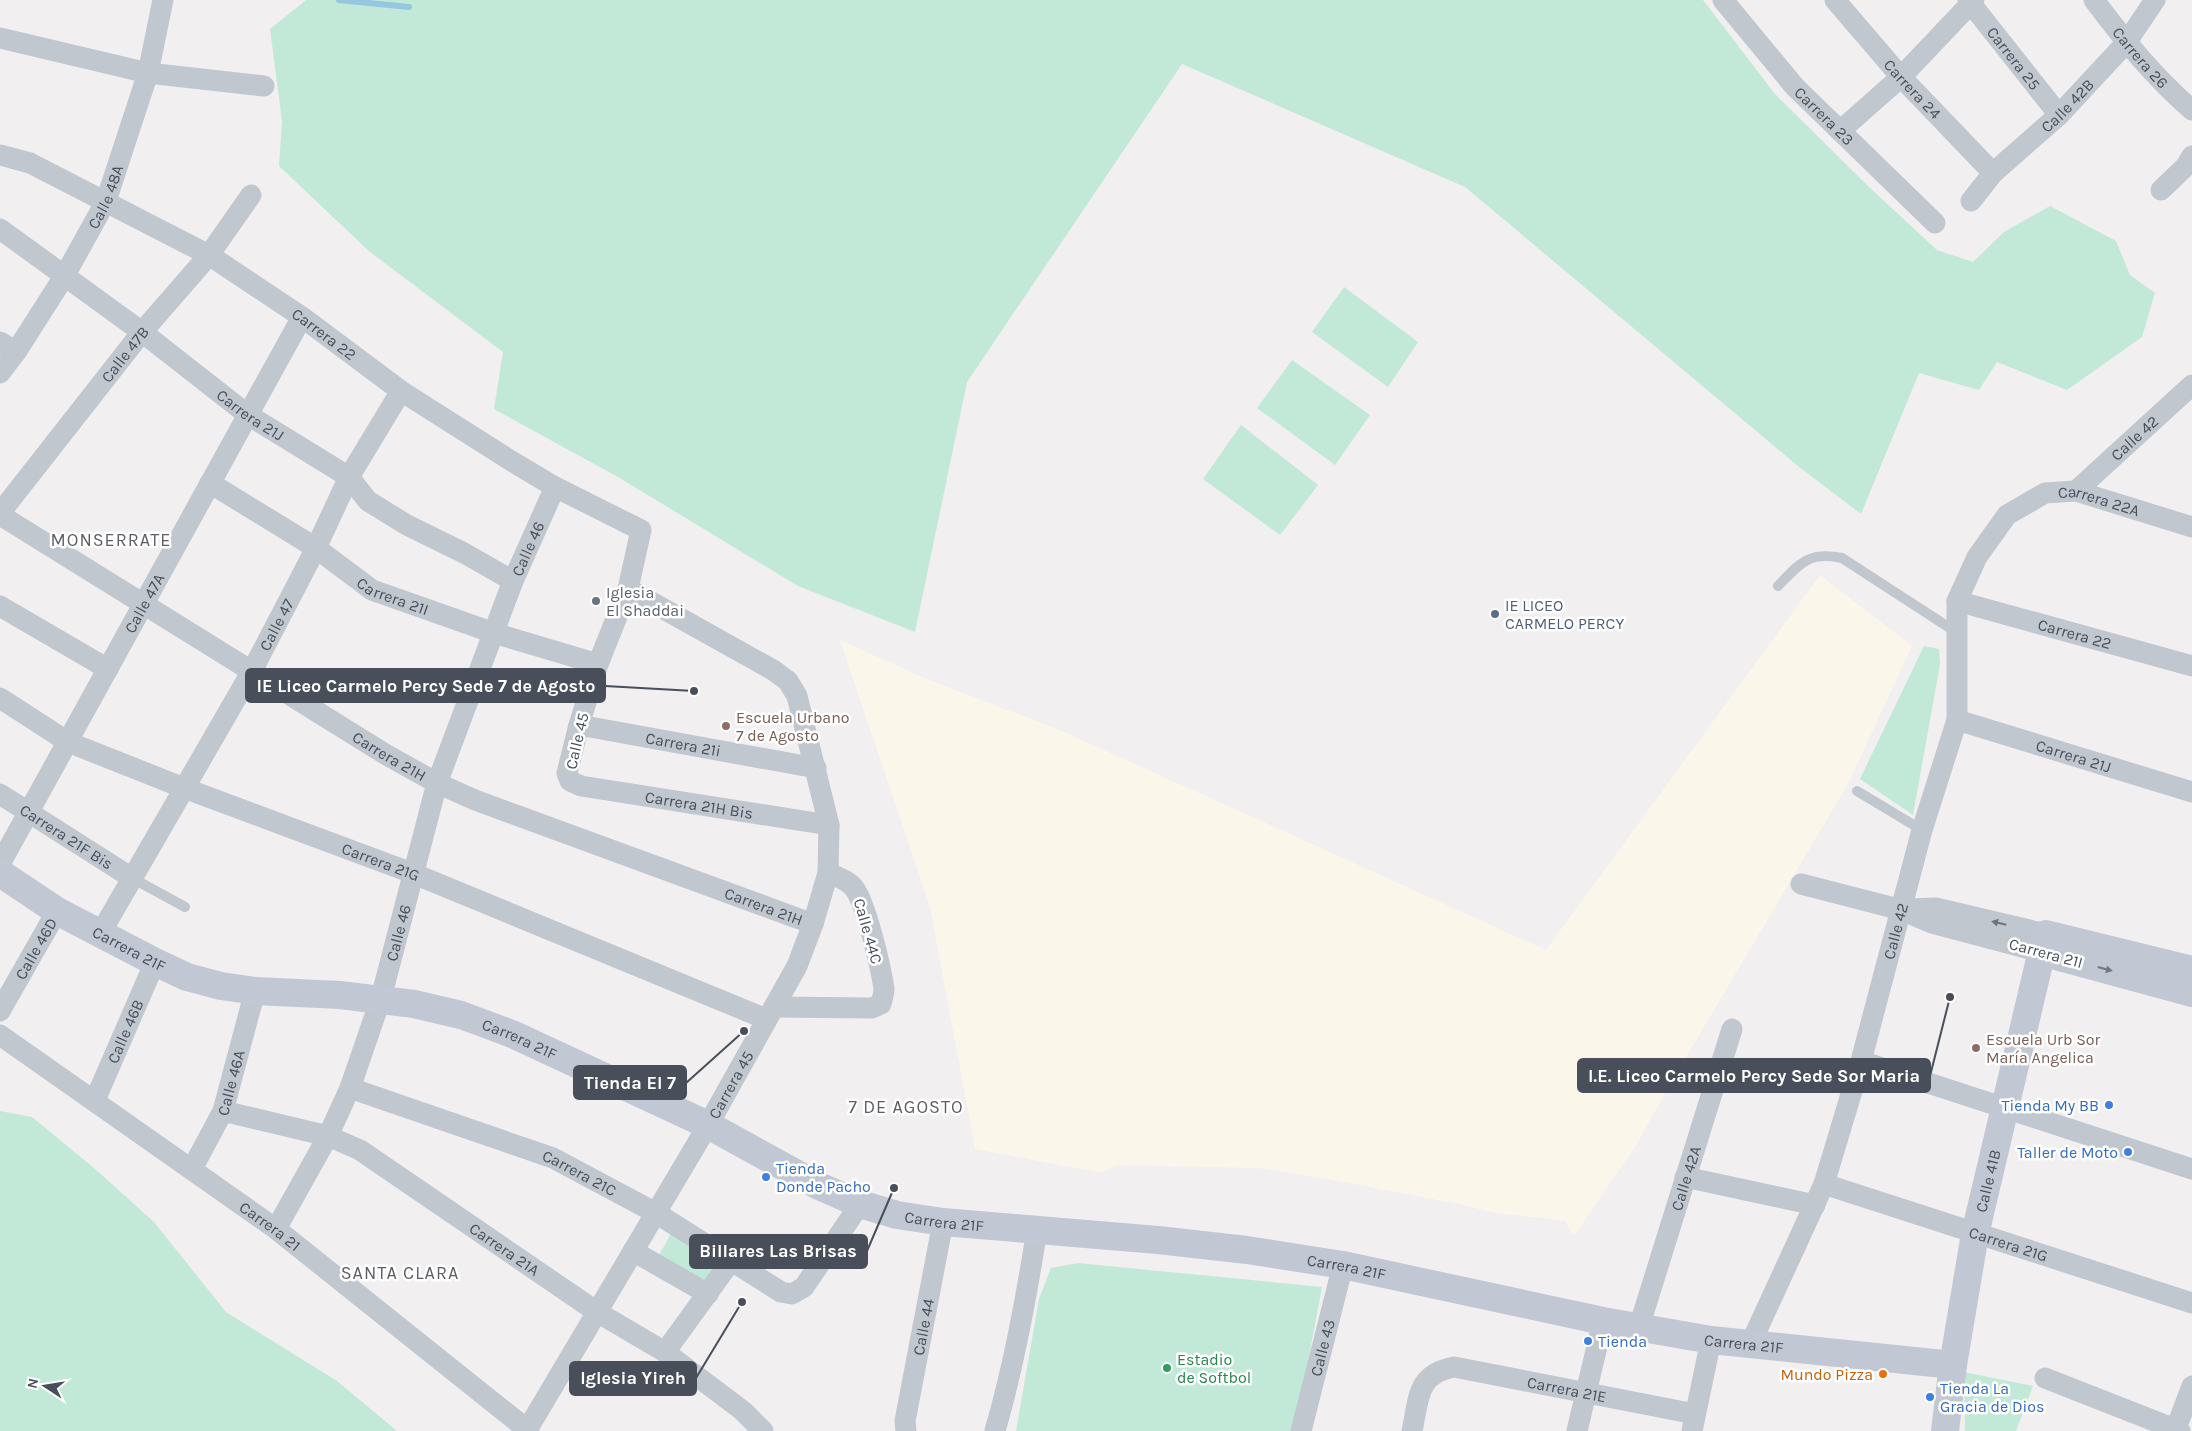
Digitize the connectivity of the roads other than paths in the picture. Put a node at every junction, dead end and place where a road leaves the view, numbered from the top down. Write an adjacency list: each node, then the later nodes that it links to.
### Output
1 (163, 0): 9 (street, Calle 48A)
2 (1723, 0): 14 (street, Carrera 23)
3 (1835, 0): 10 (street, Carrera 24)
4 (2094, 0): 8 (street, Carrera 26)
5 (2155, 0): 8 (street, Calle 42B)
6 (1971, 1): 10 (street); 13 (street, Carrera 25)
7 (0, 38): 9 (street)
8 (2126, 43): 12 (street, Carrera 26); 13 (street, Calle 42B)
9 (148, 73): 11 (street); 20 (street, Calle 48A)
10 (1901, 76): 14 (street); 17 (street, Carrera 24)
11 (264, 86)
12 (2192, 110)
13 (2059, 115): 17 (street, Calle 42B)
14 (1840, 131): 22 (street, Carrera 23)
15 (0, 155): 20 (street, Carrera 22)
16 (2192, 156): 18 (street)
17 (1993, 173): 21 (street, Calle 42B)
18 (2161, 190)
19 (251, 195): 24 (street, Calle 47B)
20 (106, 201): 24 (street, Carrera 22); 25 (street, Calle 48A)
21 (1971, 201)
22 (1935, 224)
23 (0, 229): 25 (street, Carrera 21J)
24 (209, 255): 26 (street, Carrera 22); 27 (street, Calle 47B)
25 (65, 275): 27 (street, Carrera 21J); 28 (street, Calle 48A)
26 (302, 317): 31 (street, Carrera 22); 32 (street, Calle 47A)
27 (142, 332): 32 (street, Carrera 21J); 37 (street, Calle 47B)
28 (8, 347): 29 (street, Calle 48A)
29 (0, 373)
30 (2192, 386): 36 (street, Calle 42)
31 (402, 391): 33 (street, Calle 47); 35 (street, Carrera 22)
32 (248, 415): 33 (street, Carrera 21J); 34 (street, Calle 47A)
33 (349, 477): 41 (street, Calle 47); 42 (street, Carrera 21J)
34 (210, 484): 41 (street, Carrera 21I); 46 (street, Calle 47A)
35 (555, 487): 40 (street, Carrera 22); 42 (street, Calle 46)
36 (2076, 491): 38 (street, Carrera 22A); 39 (street, Carrera 22A)
37 (0, 514): 46 (street, Carrera 21H)
38 (2007, 515): 45 (street, Calle 42)
39 (2192, 527)
40 (641, 530): 44 (street, Calle 45)
41 (316, 548): 49 (street, Carrera 21I); 53 (street, Calle 47)
42 (513, 581): 49 (street, Calle 46)
43 (1778, 586): 48 (lane)
44 (628, 589): 50 (street, Calle 45); 58 (street, Carrera 45)
45 (1958, 601): 48 (street, Calle 42); 51 (street, Carrera 22)
46 (144, 604): 52 (street, Calle 47A); 53 (street, Carrera 21H)
47 (0, 606): 52 (street)
48 (1956, 632): 55 (street, Calle 42)
49 (494, 633): 50 (street, Carrera 21I); 60 (street, Calle 46)
50 (598, 664): 56 (street, Calle 45)
51 (2192, 666)
52 (108, 669): 57 (street, Calle 47A)
53 (252, 671): 60 (street, Carrera 21H); 61 (street, Calle 47)
54 (0, 698): 57 (street, Carrera 21G)
55 (1957, 720): 63 (street, Carrera 21J); 67 (street, Calle 42)
56 (579, 725): 58 (street, Carrera 21i); 59 (street, Calle 45)
57 (68, 742): 61 (street, Carrera 21G); 65 (street, Calle 47A)
58 (816, 768): 66 (street, Carrera 45)
59 (570, 781): 66 (street, Carrera 21H Bis)
60 (437, 783): 70 (street, Calle 46); 77 (street, Carrera 21H)
61 (184, 788): 70 (street, Carrera 21G); 72 (street, Calle 47)
62 (1857, 790): 67 (lane)
63 (2192, 792)
64 (0, 794): 65 (street, Carrera 21F Bis)
65 (29, 812): 68 (street, Calle 47A); 72 (street, Carrera 21F Bis)
66 (829, 825): 71 (street, Carrera 45)
67 (1922, 830): 75 (street, Calle 42)
68 (0, 864)
69 (0, 873): 76 (street, Carrera 21F)
70 (412, 873): 84 (street, Calle 46); 86 (street, Carrera 21G)
71 (828, 873): 77 (street, Carrera 45); 86 (street, Calle 44C)
72 (132, 878): 74 (lane); 78 (street, Calle 47)
73 (1801, 884): 75 (street, Carrera 21I)
74 (185, 907)
75 (1902, 910): 79 (street, Carrera 21I); 89 (street, Calle 42)
76 (57, 911): 78 (street, Carrera 21F); 85 (street, Calle 46D)
77 (813, 924): 86 (street, Carrera 45)
78 (100, 934): 80 (street, Carrera 21F)
79 (2044, 943): 81 (street, Carrera 21I); 83 (street, Carrera 21I, one-way to 83); 92 (street, Calle 41B)
80 (155, 962): 82 (street, Carrera 21F); 91 (street, Calle 46B)
81 (2192, 970)
82 (255, 991): 84 (street, Carrera 21F); 93 (street, Calle 46A)
83 (2192, 993)
84 (381, 998): 90 (street, Calle 46); 94 (street, Carrera 21F)
85 (0, 1011)
86 (770, 1013): 94 (street, Carrera 45)
87 (1732, 1029): 98 (street, Calle 42A)
88 (0, 1035): 91 (street, Carrera 21)
89 (1861, 1061): 92 (street); 99 (street, Calle 42)
90 (350, 1088): 95 (street, Calle 46); 102 (street, Carrera 21C)
91 (95, 1100): 96 (street, Carrera 21)
92 (2006, 1108): 97 (street); 106 (street, Calle 41B)
93 (223, 1111): 95 (street, Carrera 21A); 96 (street, Calle 46A)
94 (708, 1125): 100 (street, Carrera 21F); 102 (street, Carrera 45)
95 (328, 1136): 104 (street, Calle 46); 112 (street, Carrera 21A)
96 (192, 1169): 104 (street, Carrera 21)
97 (2192, 1169)
98 (1686, 1177): 101 (street); 114 (street, Calle 42A)
99 (1824, 1184): 101 (street, Calle 42); 106 (street, Carrera 21G)
100 (860, 1204): 103 (street, Carrera 21F); 108 (street, Carrera 21C)
101 (1815, 1205): 116 (street, Calle 42)
102 (656, 1213): 107 (street, Carrera 45); 108 (street, Carrera 21C)
103 (943, 1222): 105 (street, Carrera 21F); 126 (street, Calle 44)
104 (276, 1229): 123 (street, Carrera 21)
105 (1037, 1230): 109 (street, Carrera 21F); 127 (street)
106 (1975, 1234): 111 (street, Carrera 21G); 118 (street, Calle 41B)
107 (633, 1251): 110 (street); 112 (street, Carrera 45)
108 (732, 1261): 110 (street)
109 (1343, 1265): 113 (street, Carrera 21F); 128 (street, Calle 43)
110 (708, 1294): 117 (street)
111 (2192, 1303)
112 (597, 1312): 117 (street, Carrera 21A); 123 (street, Carrera 45)
113 (1603, 1321): 114 (street, Carrera 21F); 121 (street)
114 (1639, 1327): 115 (street, Carrera 21F)
115 (1711, 1340): 116 (street, Carrera 21F); 122 (street)
116 (1750, 1345): 118 (street, Carrera 21F)
117 (665, 1352): 125 (street, Carrera 21A)
118 (1952, 1365): 131 (street, Calle 41B)
119 (2046, 1378): 124 (street)
120 (2192, 1386): 124 (street)
121 (1586, 1394): 122 (street, Carrera 21E); 129 (street, Carrera 21E); 130 (street)
122 (1693, 1422)
123 (528, 1430)
124 (2176, 1430)
125 (763, 1431)
126 (906, 1431)
127 (995, 1431)
128 (1301, 1431)
129 (1412, 1431)
130 (1576, 1431)
131 (1945, 1431)

